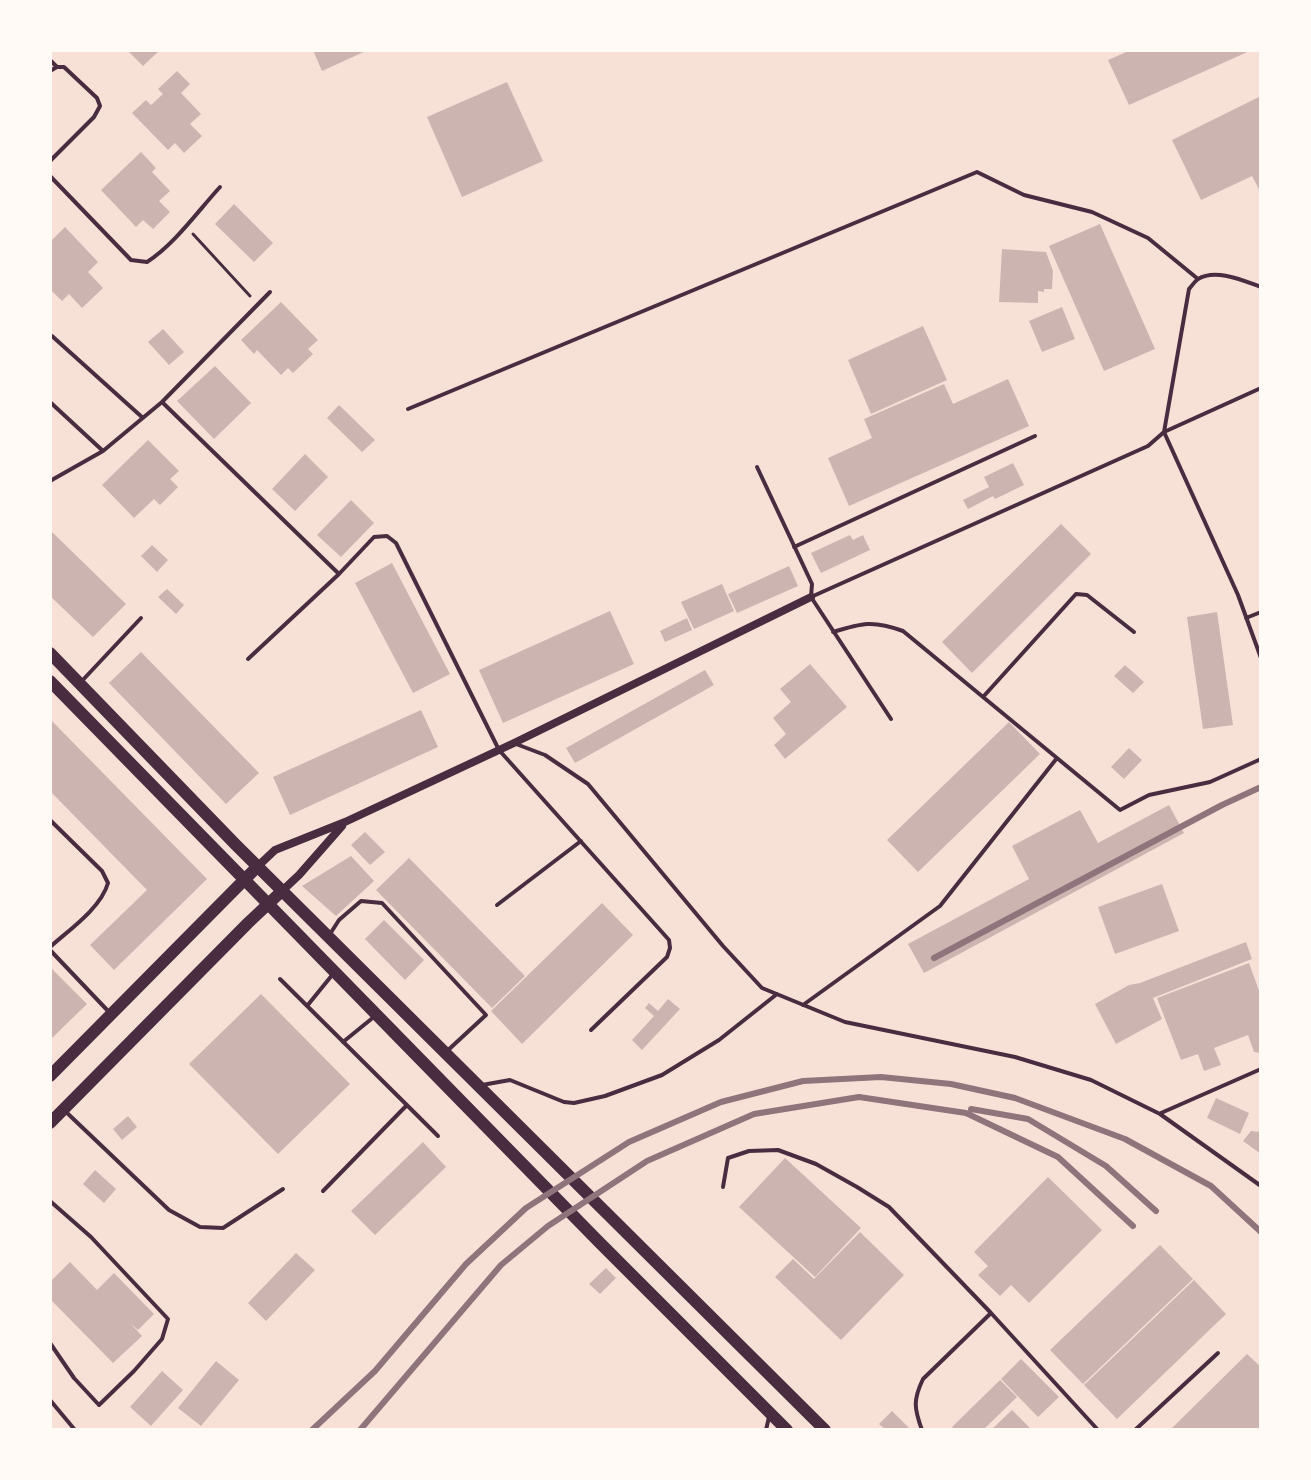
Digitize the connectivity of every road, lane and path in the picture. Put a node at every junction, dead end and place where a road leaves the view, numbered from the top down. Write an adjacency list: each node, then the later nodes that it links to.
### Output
1 (50, 60): 2 (lane)
2 (57, 67): 3 (lane); 4 (lane)
3 (50, 71)
4 (50, 161)
5 (50, 176): 7 (lane)
6 (220, 187): 7 (lane)
7 (185, 226): 11 (path)
8 (1198, 279): 9 (lane); 16 (lane); 18 (lane)
9 (1261, 287)
10 (270, 292): 11 (lane)
11 (258, 305): 15 (lane)
12 (52, 336): 17 (lane)
13 (1261, 388): 18 (lane)
14 (50, 402): 20 (lane)
15 (162, 402): 17 (lane); 24 (lane)
16 (408, 409)
17 (143, 418): 20 (lane)
18 (1164, 432): 25 (lane); 28 (lane)
19 (1035, 436): 23 (lane)
20 (103, 451): 22 (lane)
21 (757, 467): 23 (lane)
22 (50, 481)
23 (794, 547): 25 (lane)
24 (339, 574): 33 (lane); 39 (lane)
25 (811, 597): 29 (lane); 38 (street)
26 (1261, 612): 28 (lane)
27 (141, 618): 35 (lane)
28 (1246, 618): 32 (lane)
29 (833, 632): 36 (lane); 37 (lane)
30 (1134, 632): 36 (lane)
31 (50, 653): 35 (main road)
32 (1261, 658)
33 (248, 659)
34 (50, 681): 46 (main road)
35 (79, 683): 45 (main road)
36 (983, 697): 40 (lane)
37 (891, 719)
38 (514, 743): 39 (street); 54 (lane)
39 (499, 750): 43 (street); 44 (lane)
40 (1057, 758): 41 (lane); 55 (lane)
41 (1261, 759)
42 (50, 820): 51 (lane)
43 (345, 822): 45 (street); 47 (street)
44 (581, 841): 49 (lane); 59 (lane)
45 (258, 866): 46 (main road); 47 (main road)
46 (244, 880): 48 (main road); 57 (main road)
47 (283, 890): 48 (main road); 50 (main road)
48 (268, 904): 52 (main road); 66 (main road)
49 (497, 905)
50 (329, 936): 61 (main road); 61 (lane)
51 (50, 948): 57 (lane)
52 (334, 972): 56 (lane); 58 (main road)
53 (280, 979): 56 (lane)
54 (777, 994): 55 (lane); 64 (lane)
55 (803, 1005): 67 (lane)
56 (307, 1006): 60 (lane)
57 (111, 1014): 63 (main road)
58 (376, 1015): 60 (lane); 79 (main road)
59 (591, 1030)
60 (343, 1042): 65 (lane)
61 (446, 1052): 64 (main road)
62 (1261, 1069): 67 (lane)
63 (50, 1076)
64 (480, 1086): 83 (main road)
65 (407, 1105): 69 (lane); 73 (lane)
66 (63, 1109): 68 (main road); 72 (lane)
67 (1160, 1114): 70 (lane)
68 (50, 1123)
69 (438, 1136)
70 (1261, 1186)
71 (723, 1187): 75 (lane)
72 (283, 1189)
73 (323, 1191)
74 (50, 1201): 76 (lane)
75 (991, 1313): 84 (lane); 85 (lane)
76 (50, 1343)
77 (1218, 1353): 86 (lane)
78 (50, 1400): 80 (lane)
79 (770, 1413): 81 (lane); 82 (main road)
80 (75, 1430)
81 (766, 1430)
82 (787, 1430)
83 (825, 1430)
84 (922, 1430)
85 (1098, 1430)
86 (1135, 1430)

